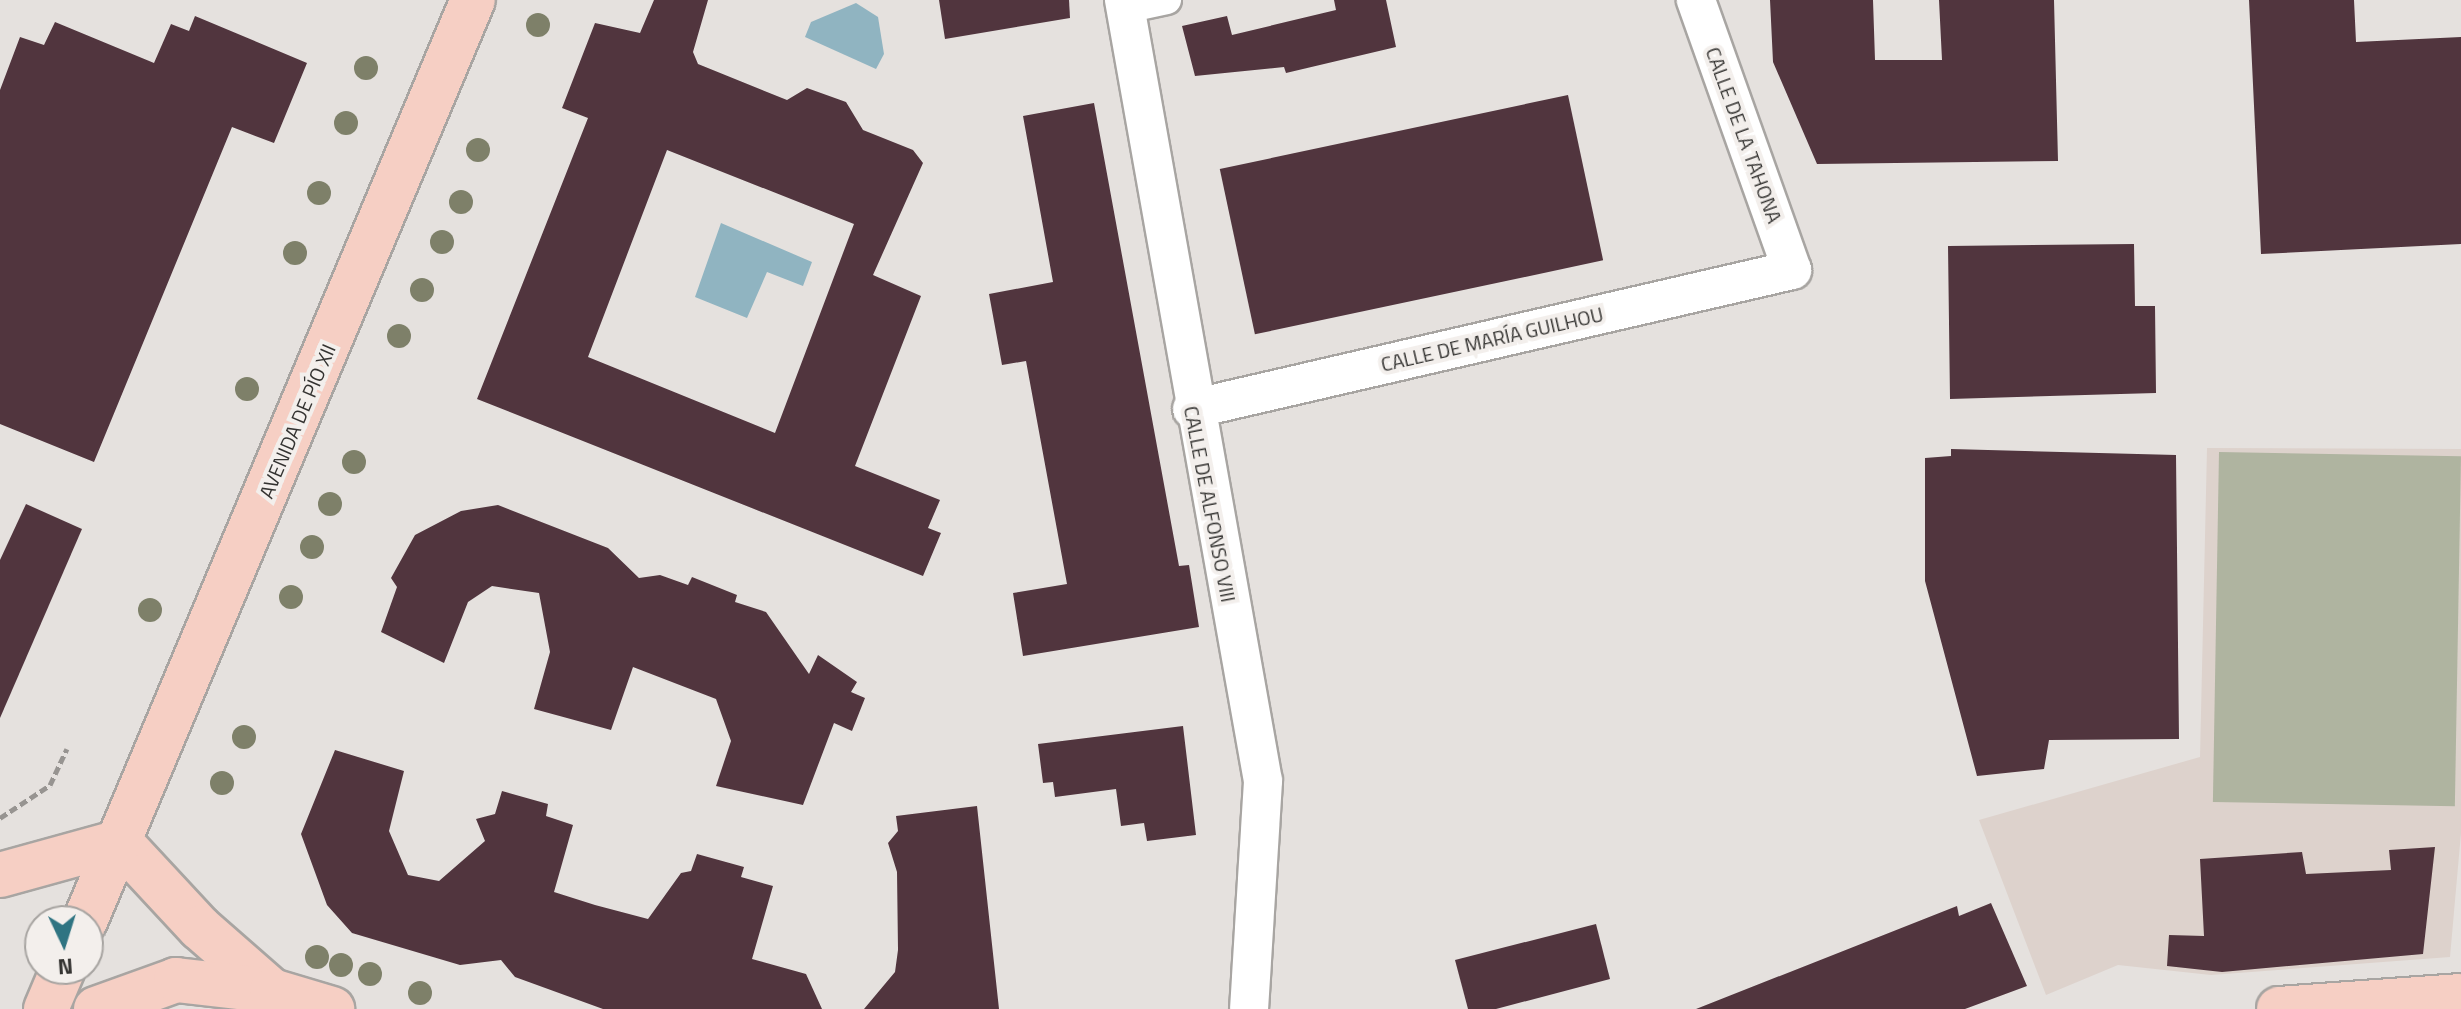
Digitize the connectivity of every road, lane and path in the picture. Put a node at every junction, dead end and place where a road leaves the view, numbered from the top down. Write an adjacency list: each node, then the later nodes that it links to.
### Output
1 (473, 0): 9 (main road, AVENIDA DE PÍO XII)
2 (1167, 0): 4 (street)
3 (1696, 0): 5 (street, CALLE DE LA TAHONA)
4 (1124, 4): 6 (street, CALLE DE ALFONSO VIII)
5 (1792, 270): 6 (street, CALLE DE MARÍA GUILHOU)
6 (1192, 409): 20 (street, CALLE DE ALFONSO VIII)
7 (67, 749): 8 (path)
8 (0, 818)
9 (120, 842): 10 (main road); 11 (main road, AVENIDA DE PÍO XII); 12 (main road)
10 (0, 875)
11 (92, 905)
12 (200, 928): 13 (main road); 15 (main road)
13 (176, 980): 15 (main road); 18 (main road)
14 (56, 985): 17 (main road)
15 (272, 991): 19 (main road)
16 (2461, 996): 21 (main road)
17 (46, 1009)
18 (96, 1009)
19 (332, 1009)
20 (1249, 1009)
21 (2279, 1009)

